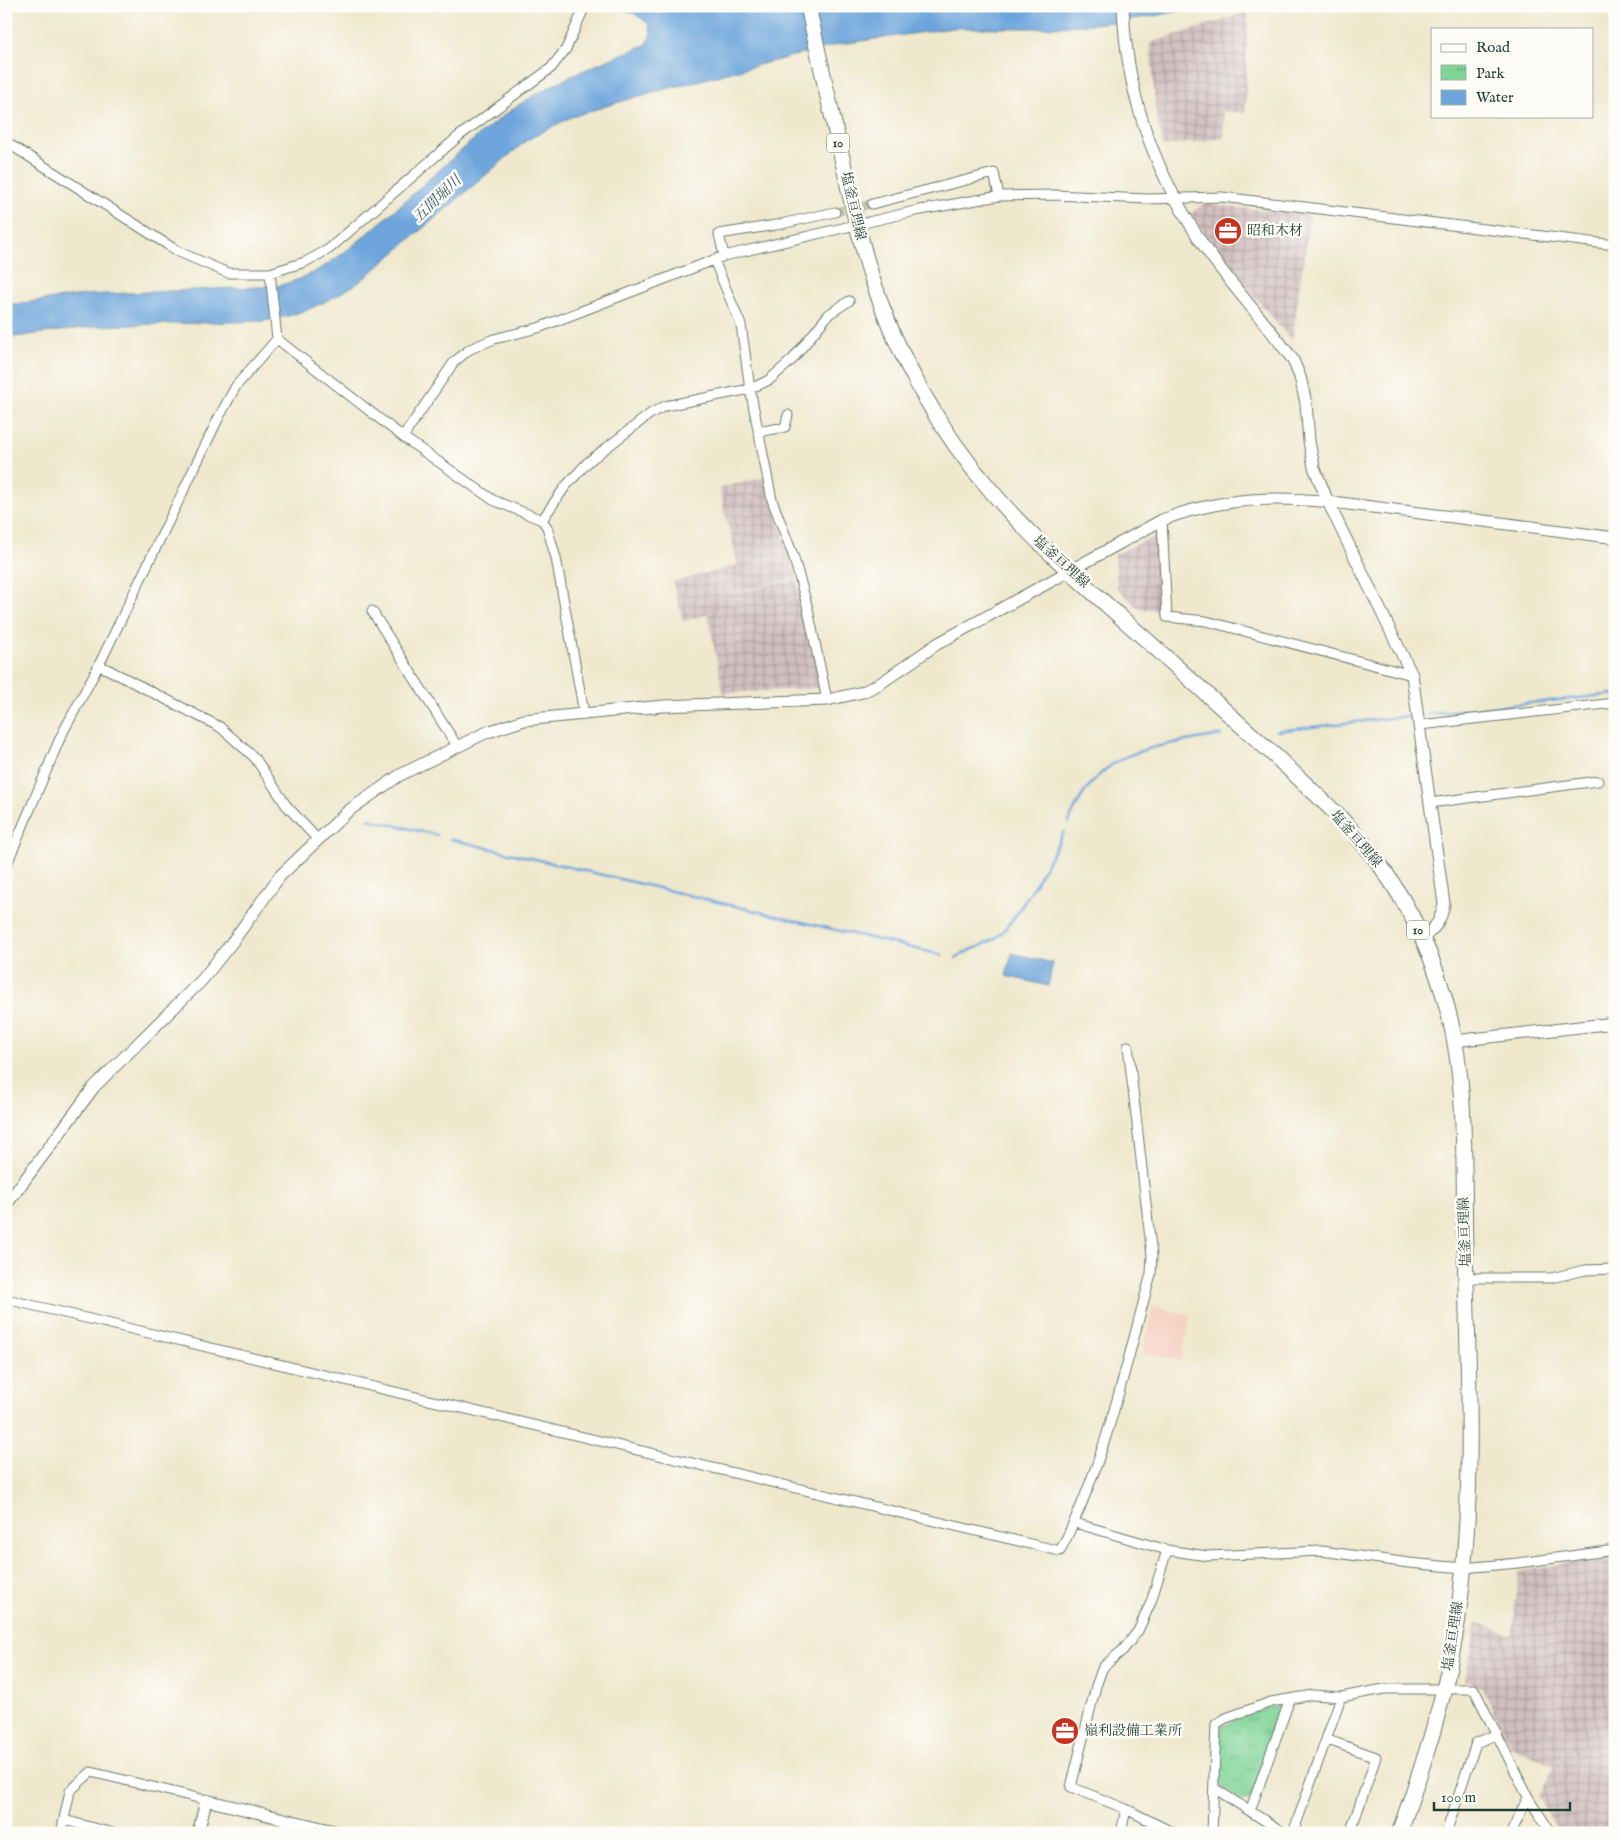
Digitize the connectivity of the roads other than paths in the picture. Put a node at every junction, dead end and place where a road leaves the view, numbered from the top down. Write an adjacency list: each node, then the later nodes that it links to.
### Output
1 (584, 6): 13 (street)
2 (808, 6): 9 (main road, 塩釜亘理線 / 10)
3 (1123, 6): 6 (street)
4 (6, 142): 13 (street)
5 (1000, 196): 6 (street); 7 (street); 9 (street)
6 (1176, 199): 10 (street); 20 (street)
7 (872, 204)
8 (835, 212): 11 (street)
9 (856, 224): 11 (street); 24 (main road, 塩釜亘理線 / 10)
10 (1615, 245)
11 (724, 256): 12 (street)
12 (714, 260): 16 (street); 19 (street)
13 (270, 273): 15 (street)
14 (849, 301): 16 (street)
15 (277, 339): 19 (street); 26 (street)
16 (750, 389): 18 (street); 21 (street)
17 (788, 415): 18 (street)
18 (758, 432): 28 (street)
19 (403, 437): 21 (street)
20 (1328, 502): 22 (street); 23 (street); 27 (street)
21 (542, 520): 30 (street)
22 (1162, 520): 24 (street); 27 (street)
23 (1615, 538)
24 (1069, 570): 28 (street); 37 (main road, 塩釜亘理線 / 10)
25 (372, 611): 32 (street)
26 (99, 665): 35 (street); 36 (street)
27 (1412, 676): 31 (street)
28 (827, 700): 30 (street)
29 (1615, 703): 31 (street)
30 (584, 713): 32 (street)
31 (1420, 725): 34 (street)
32 (457, 746): 35 (street)
33 (1598, 781): 34 (street)
34 (1430, 803): 37 (street)
35 (317, 839): 41 (street)
36 (6, 866)
37 (1422, 938): 39 (main road, 塩釜亘理線 / 10)
38 (1615, 1022): 39 (street)
39 (1454, 1041): 43 (main road, 塩釜亘理線 / 10)
40 (1128, 1046): 45 (street)
41 (6, 1205)
42 (1615, 1269): 43 (street)
43 (1466, 1278): 48 (main road, 塩釜亘理線 / 10)
44 (6, 1299): 45 (street)
45 (1075, 1523): 46 (street)
46 (1166, 1550): 48 (street); 57 (street)
47 (1615, 1550): 48 (street)
48 (1463, 1568): 49 (main road, 塩釜亘理線 / 10)
49 (1445, 1687): 50 (street); 52 (street); 70 (main road, 塩釜亘理線 / 10)
50 (1341, 1697): 51 (street); 53 (street)
51 (1290, 1699): 54 (street); 58 (street)
52 (1497, 1734): 55 (street); 71 (street)
53 (1328, 1740): 68 (street); 69 (street)
54 (1214, 1788): 58 (street); 66 (street)
55 (1528, 1797): 72 (street); 73 (street)
56 (206, 1800): 59 (street); 62 (street); 63 (street)
57 (1126, 1809): 64 (street); 65 (street)
58 (1250, 1811): 67 (street)
59 (64, 1820): 60 (street); 61 (street)
60 (61, 1833)
61 (113, 1833)
62 (198, 1833)
63 (342, 1833)
64 (1121, 1833)
65 (1174, 1833)
66 (1212, 1833)
67 (1284, 1833)
68 (1293, 1833)
69 (1350, 1833)
70 (1399, 1833)
71 (1446, 1833)
72 (1511, 1833)
73 (1551, 1833)

